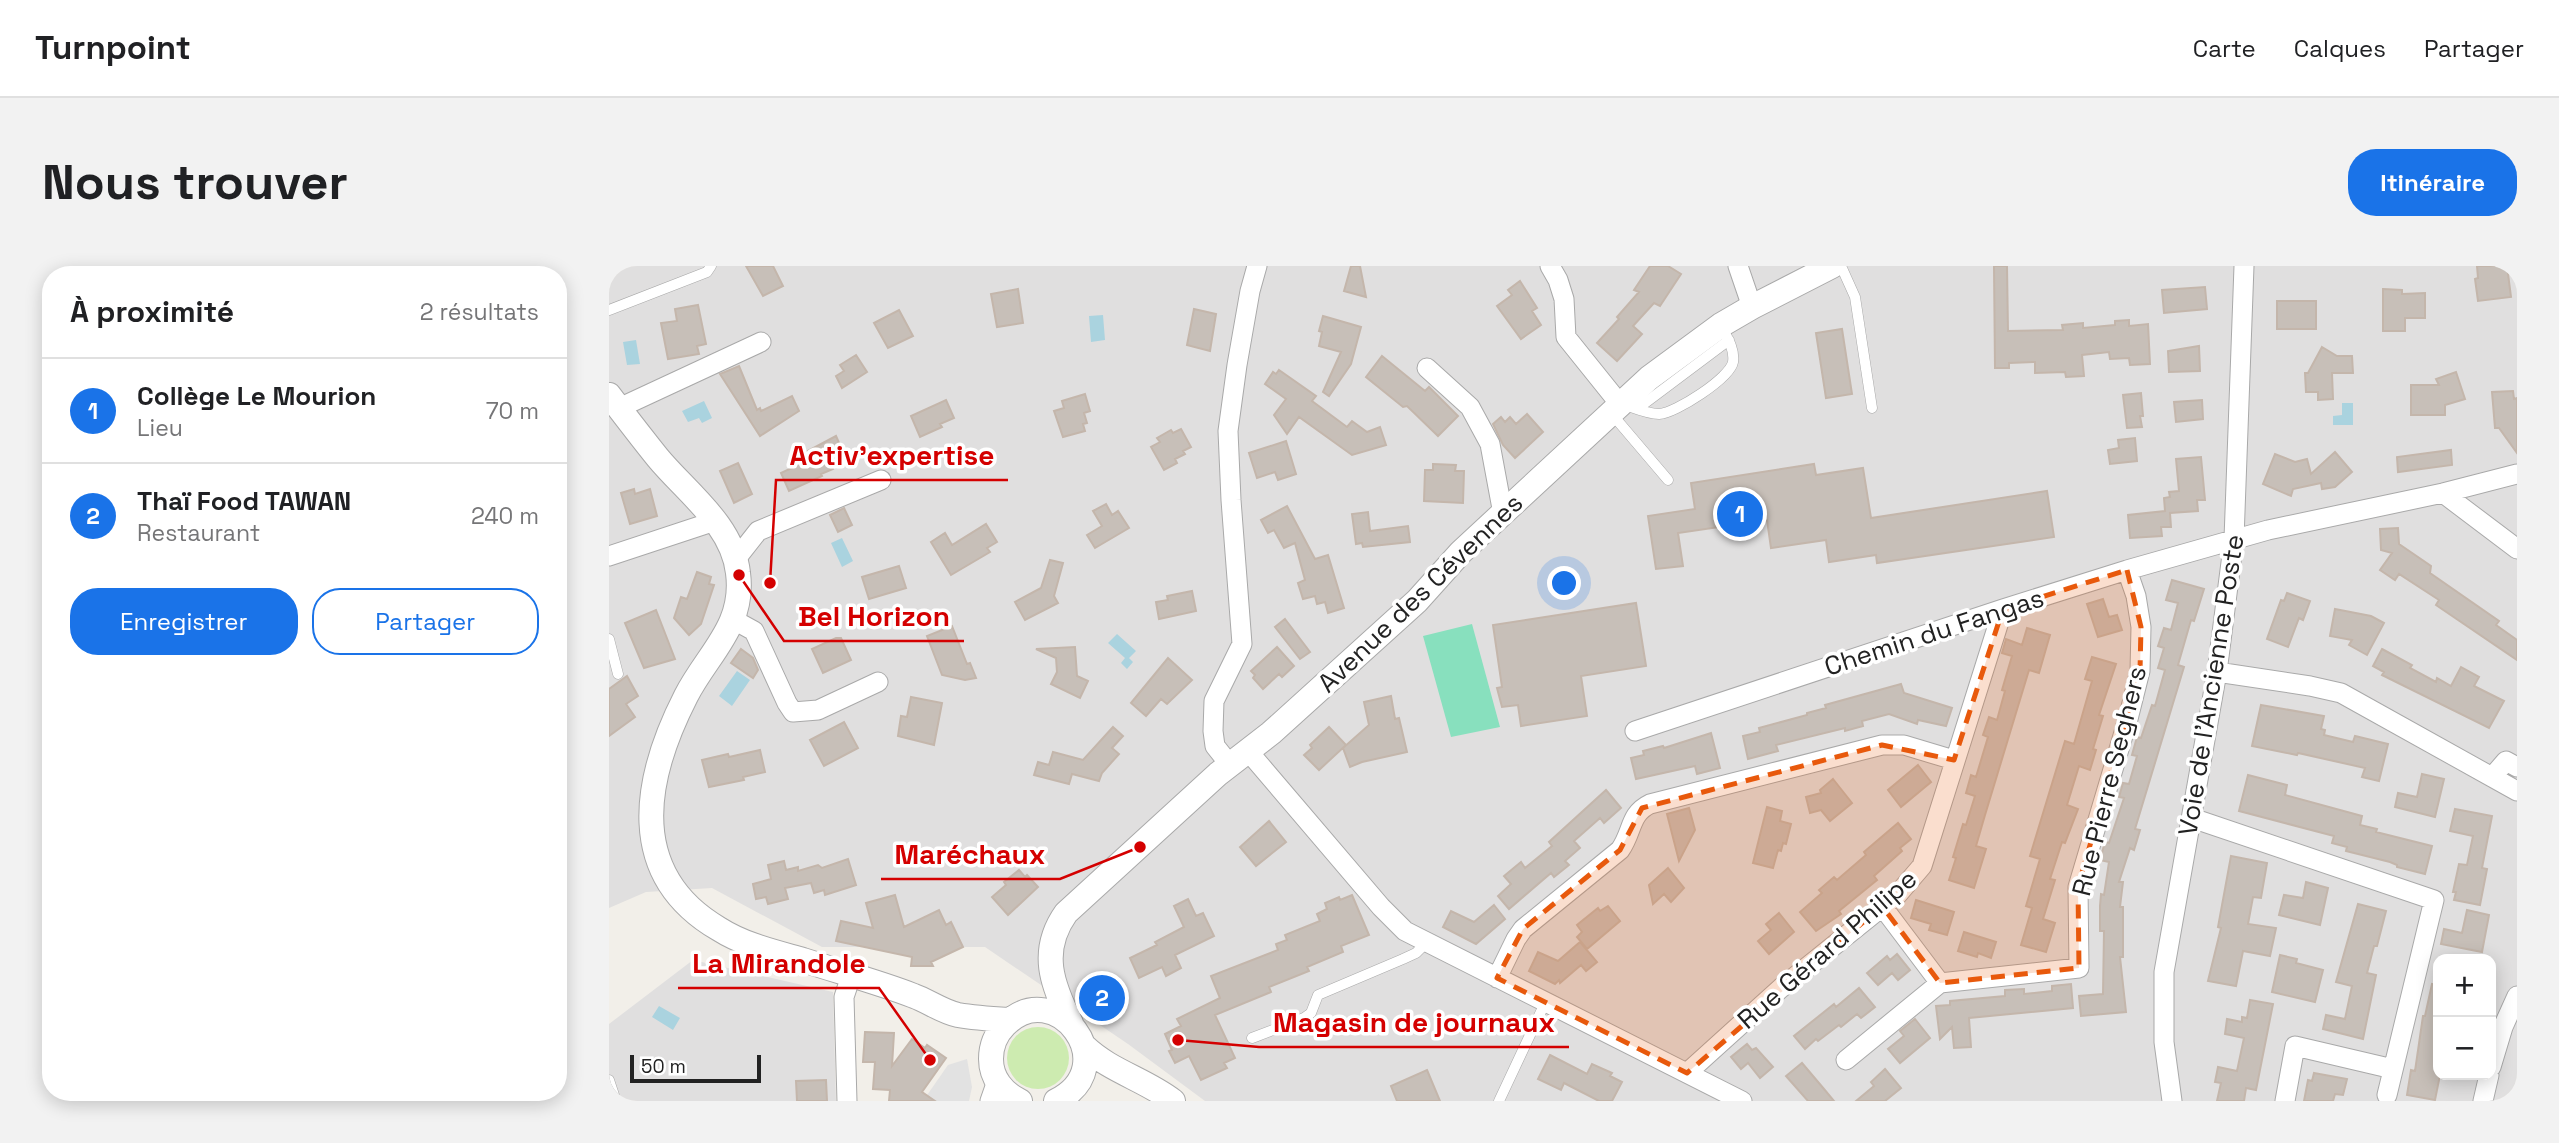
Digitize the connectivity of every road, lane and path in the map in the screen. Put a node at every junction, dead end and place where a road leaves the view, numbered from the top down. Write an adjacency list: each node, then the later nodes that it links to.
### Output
1 (711, 266): 9 (lane)
2 (1257, 266): 34 (street)
3 (1550, 266): 14 (street)
4 (1738, 266): 8 (street)
5 (1832, 266): 8 (street, Avenue des Cévennes)
6 (1840, 266): 15 (lane)
7 (2244, 266): 22 (street, Voie de l'Ancienne Poste)
8 (1752, 307): 10 (street, Avenue des Cévennes)
9 (609, 310)
10 (1725, 332): 14 (street, Avenue des Cévennes); 14 (lane)
11 (761, 342): 13 (street)
12 (1427, 368): 20 (street)
13 (614, 401): 21 (street)
14 (1622, 408): 18 (lane); 20 (street, Avenue des Cévennes)
15 (1872, 408)
16 (2517, 474): 19 (street, Chemin du Fangas)
17 (881, 480): 25 (street)
18 (1668, 480)
19 (2443, 493): 22 (street, Chemin du Fangas); 23 (street)
20 (1503, 514): 34 (street, Avenue des Cévennes)
21 (715, 521): 24 (street); 25 (street)
22 (2234, 539): 26 (street, Chemin du Fangas); 30 (street, Voie de l'Ancienne Poste)
23 (2517, 549)
24 (609, 556)
25 (736, 559): 28 (street)
26 (2127, 570): 27 (street, Chemin du Fangas); 45 (street, Rue Pierre Seghers)
27 (2003, 609): 33 (street, Chemin du Fangas); 35 (street, Rue Gérard Philipe)
28 (734, 620): 32 (street); 43 (street)
29 (609, 639): 31 (lane)
30 (2217, 672): 37 (street); 39 (street, Voie de l'Ancienne Poste)
31 (618, 674)
32 (878, 682)
33 (1635, 731)
34 (1239, 758): 41 (street); 42 (street, Avenue des Cévennes)
35 (1954, 760): 40 (street, Rue Gérard Philipe); 44 (street)
36 (2517, 767): 37 (street)
37 (2493, 776): 38 (street)
38 (2517, 790)
39 (2192, 818): 55 (street); 69 (street, Voie de l'Ancienne Poste)
40 (1882, 906): 45 (street); 56 (street, Rue Gérard Philipe)
41 (1426, 943): 44 (street); 51 (lane)
42 (1050, 961): 49 (street, Avenue des Cévennes); 50 (street, Avenue des Cévennes)
43 (851, 976): 48 (street); 64 (street)
44 (1497, 978): 47 (street)
45 (1940, 983): 54 (street)
46 (2517, 996): 53 (street)
47 (1545, 1003): 56 (street); 67 (lane)
48 (956, 1015): 49 (street); 60 (street)
49 (1018, 1016): 50 (street); 60 (street, Avenue des Cévennes)
50 (1071, 1023): 52 (street, Avenue des Cévennes)
51 (1252, 1038)
52 (1084, 1047): 57 (street); 61 (street)
53 (2496, 1050)
54 (1846, 1060)
55 (2393, 1069): 62 (street); 70 (street)
56 (1687, 1073): 68 (street)
57 (1135, 1078): 61 (street); 66 (street)
58 (609, 1080): 63 (lane)
59 (2488, 1080): 71 (street)
60 (993, 1081): 65 (street)
61 (1066, 1094)
62 (2387, 1096)
63 (616, 1101)
64 (848, 1101)
65 (1020, 1101)
66 (1173, 1101)
67 (1499, 1101)
68 (1742, 1101)
69 (2172, 1101)
70 (2285, 1101)
71 (2483, 1101)

